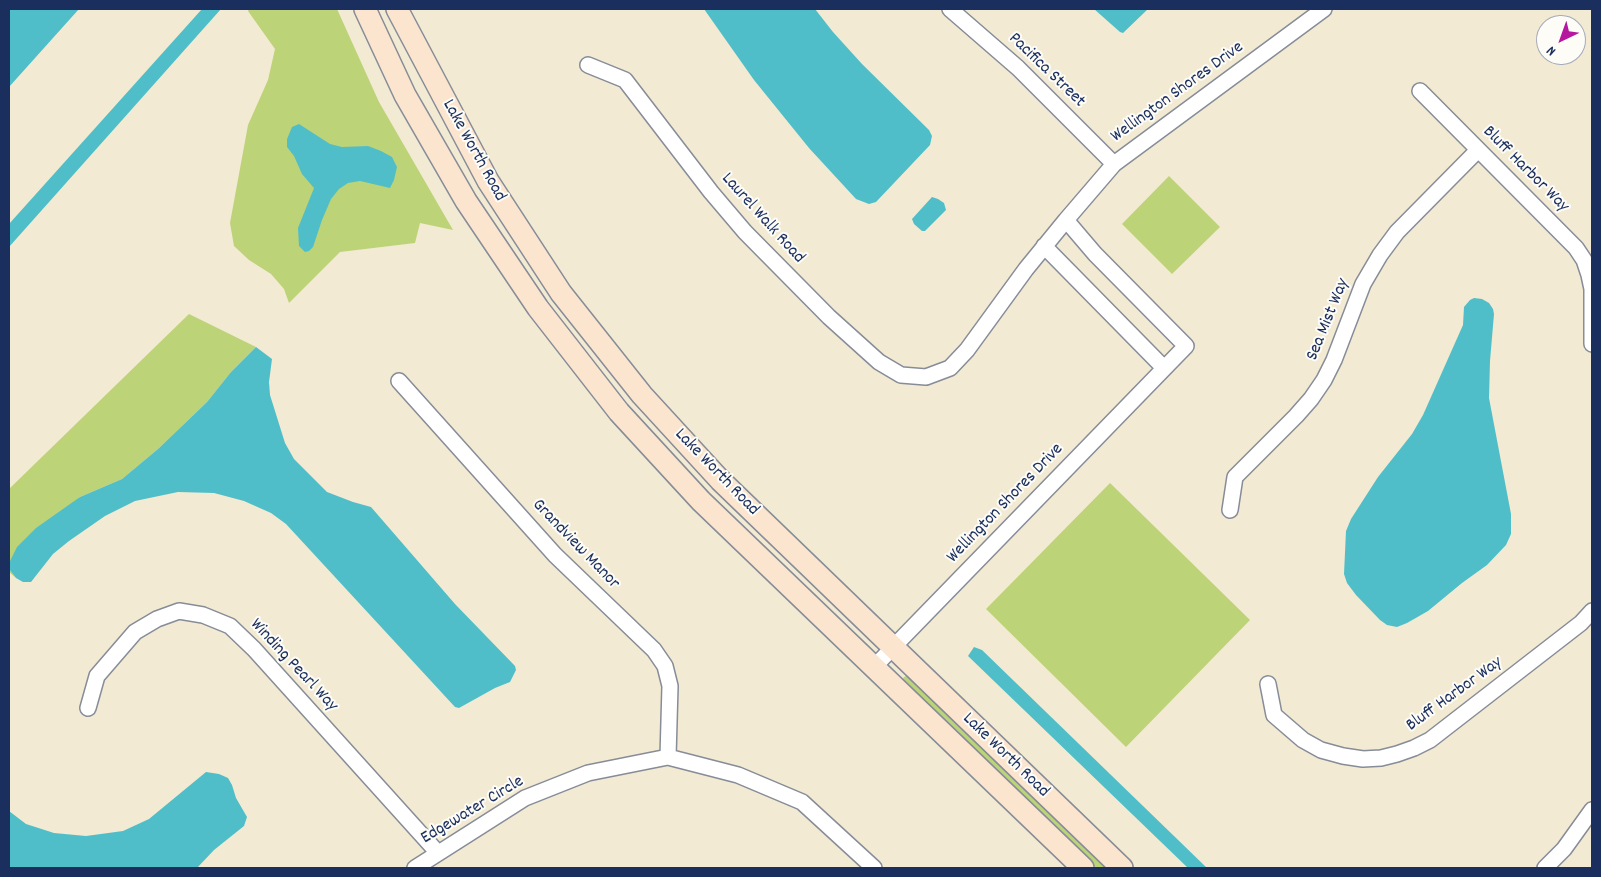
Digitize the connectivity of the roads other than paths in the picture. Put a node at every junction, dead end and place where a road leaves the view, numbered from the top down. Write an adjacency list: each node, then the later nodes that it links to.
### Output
1 (365, 9): 18 (street, Lake Worth Road)
2 (396, 9): 17 (street, Lake Worth Road)
3 (950, 9): 8 (street, Pacifica Street)
4 (1324, 9): 8 (street, Wellington Shores Drive)
5 (588, 65): 13 (street, Laurel Walk Road)
6 (1420, 91): 7 (street, Bluff Harbor Way)
7 (1478, 150): 11 (street, Bluff Harbor Way); 15 (street, Sea Mist Way)
8 (1114, 164): 9 (street, Wellington Shores Drive)
9 (1066, 220): 10 (street, Wellington Shores Drive); 12 (street, Wellington Shores Drive)
10 (1044, 246): 12 (street); 13 (street, Wellington Shores Drive)
11 (1592, 344)
12 (1164, 368): 17 (street, Wellington Shores Drive)
13 (926, 377)
14 (399, 381): 21 (street, Grandview Manor)
15 (1230, 510)
16 (1592, 611): 19 (street, Bluff Harbor Way)
17 (893, 647): 18 (street, Wellington Shores Drive); 27 (street, Lake Worth Road)
18 (874, 667): 26 (street, Lake Worth Road)
19 (1268, 684)
20 (88, 708): 23 (street, Winding Pearl Way)
21 (668, 757): 23 (street, Edgewater Circle); 25 (street, Edgewater Circle)
22 (1592, 810): 28 (street)
23 (438, 853): 24 (street, Edgewater Circle)
24 (415, 868)
25 (874, 868)
26 (1083, 868)
27 (1122, 868)
28 (1545, 868)

